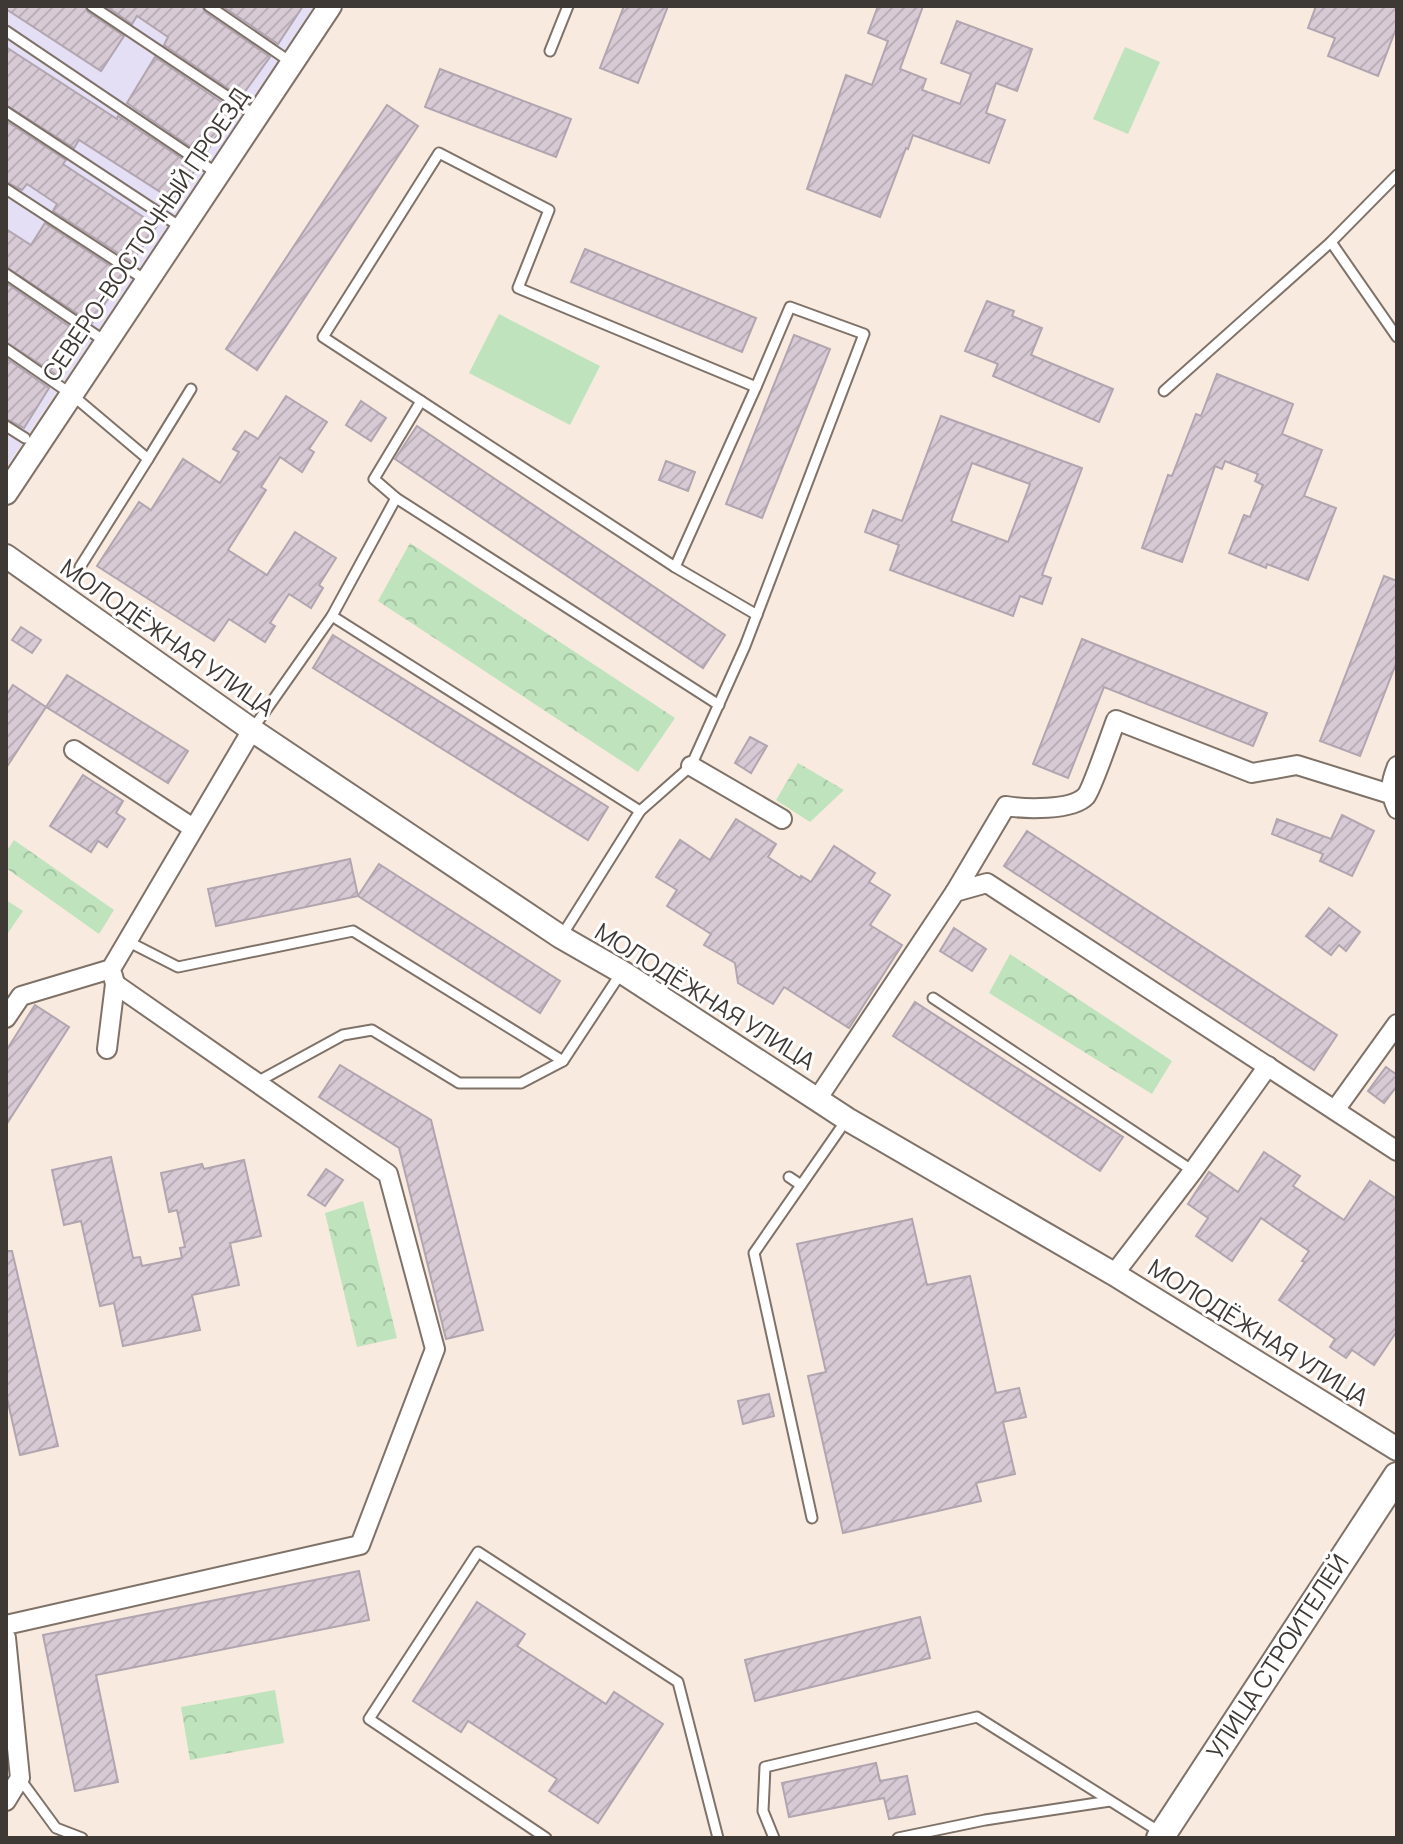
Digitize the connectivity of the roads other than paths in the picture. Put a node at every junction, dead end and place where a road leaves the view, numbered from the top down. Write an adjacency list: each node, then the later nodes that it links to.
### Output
1 (92, 6): 9 (lane)
2 (209, 6): 7 (lane)
3 (330, 6): 7 (street, СЕВЕРО-ВОСТОЧНЫЙ ПРОЕЗД)
4 (568, 6): 6 (lane)
5 (6, 31): 10 (lane)
6 (550, 51)
7 (292, 63): 9 (street, СЕВЕРО-ВОСТОЧНЫЙ ПРОЕЗД)
8 (6, 112): 13 (lane)
9 (256, 116): 10 (street, СЕВЕРО-ВОСТОЧНЫЙ ПРОЕЗД)
10 (218, 174): 13 (street, СЕВЕРО-ВОСТОЧНЫЙ ПРОЕЗД)
11 (1397, 175): 14 (lane)
12 (6, 189): 16 (lane)
13 (182, 228): 16 (street, СЕВЕРО-ВОСТОЧНЫЙ ПРОЕЗД)
14 (1331, 242): 17 (lane); 22 (lane)
15 (6, 274): 18 (lane)
16 (147, 281): 18 (street, СЕВЕРО-ВОСТОЧНЫЙ ПРОЕЗД)
17 (1397, 337)
18 (106, 342): 23 (street, СЕВЕРО-ВОСТОЧНЫЙ ПРОЕЗД)
19 (6, 349): 23 (lane)
20 (756, 387): 24 (lane); 32 (lane); 33 (lane)
21 (191, 389): 27 (lane)
22 (1164, 391)
23 (71, 394): 27 (lane); 28 (street, СЕВЕРО-ВОСТОЧНЫЙ ПРОЕЗД)
24 (421, 401): 29 (lane); 32 (lane)
25 (6, 426): 26 (lane)
26 (25, 438)
27 (148, 459): 31 (lane)
28 (6, 493)
29 (396, 498): 34 (lane); 35 (lane)
30 (6, 556): 36 (street, МОЛОДЁЖНАЯ УЛИЦА)
31 (80, 567)
32 (675, 567): 33 (lane)
33 (757, 615): 35 (lane)
34 (332, 616): 36 (lane); 41 (lane)
35 (719, 705): 38 (lane)
36 (252, 730): 43 (street); 45 (street, МОЛОДЁЖНАЯ УЛИЦА)
37 (74, 750): 43 (street)
38 (691, 766): 41 (lane); 42 (street)
39 (1397, 766): 40 (street)
40 (1394, 802): 44 (street)
41 (640, 811): 45 (lane)
42 (782, 819)
43 (193, 828): 46 (street)
44 (955, 892): 54 (street); 56 (street)
45 (561, 937): 47 (street, МОЛОДЁЖНАЯ УЛИЦА)
46 (127, 941): 48 (street); 53 (lane)
47 (622, 972): 53 (lane); 56 (street, МОЛОДЁЖНАЯ УЛИЦА)
48 (113, 976): 50 (street); 52 (street); 55 (street)
49 (933, 998): 60 (lane)
50 (6, 1018)
51 (1397, 1024): 57 (street)
52 (107, 1049)
53 (563, 1061): 55 (lane)
54 (1268, 1066): 57 (street); 60 (street)
55 (257, 1082): 67 (street)
56 (818, 1098): 58 (street, МОЛОДЁЖНАЯ УЛИЦА)
57 (1335, 1110): 59 (street)
58 (847, 1119): 62 (lane); 63 (street, МОЛОДЁЖНАЯ УЛИЦА)
59 (1397, 1151)
60 (1193, 1171): 63 (street)
61 (789, 1177): 62 (lane)
62 (801, 1185): 66 (lane)
63 (1114, 1274): 64 (street, МОЛОДЁЖНАЯ УЛИЦА)
64 (1397, 1449)
65 (1397, 1476): 73 (main road, УЛИЦА СТРОИТЕЛЕЙ)
66 (812, 1518)
67 (6, 1625)
68 (6, 1638): 69 (street)
69 (9, 1690): 70 (street)
70 (20, 1778): 71 (street); 74 (lane)
71 (6, 1801)
72 (1110, 1801): 73 (lane); 77 (lane); 78 (lane)
73 (1161, 1836)
74 (82, 1838)
75 (546, 1838): 76 (lane)
76 (718, 1838)
77 (774, 1838)
78 (898, 1838)

